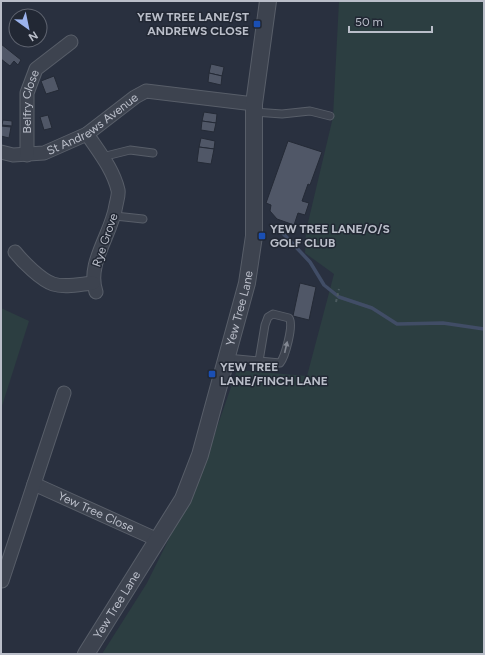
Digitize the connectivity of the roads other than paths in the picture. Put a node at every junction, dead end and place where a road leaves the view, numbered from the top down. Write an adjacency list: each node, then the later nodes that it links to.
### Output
1 (268, 1): 3 (street, Yew Tree Lane)
2 (71, 42): 8 (street, Belfry Close)
3 (254, 108): 4 (lane); 5 (street, St Andrews Avenue); 13 (street, Yew Tree Lane)
4 (330, 116)
5 (87, 134): 8 (street, St Andrews Avenue); 9 (street, Rye Grove)
6 (1, 152): 8 (street, St Andrews Avenue)
7 (153, 153): 9 (lane)
8 (27, 155)
9 (102, 157): 10 (street, Rye Grove)
10 (115, 216): 11 (lane); 12 (street, Rye Grove)
11 (143, 219)
12 (15, 252)
13 (226, 358): 14 (lane); 17 (street, Yew Tree Lane)
14 (259, 361): 14 (lane, one-way to 14)
15 (64, 394): 16 (street)
16 (34, 484): 17 (street, Yew Tree Close); 18 (street)
17 (158, 540): 19 (street, Yew Tree Lane)
18 (2, 581)
19 (86, 654)

